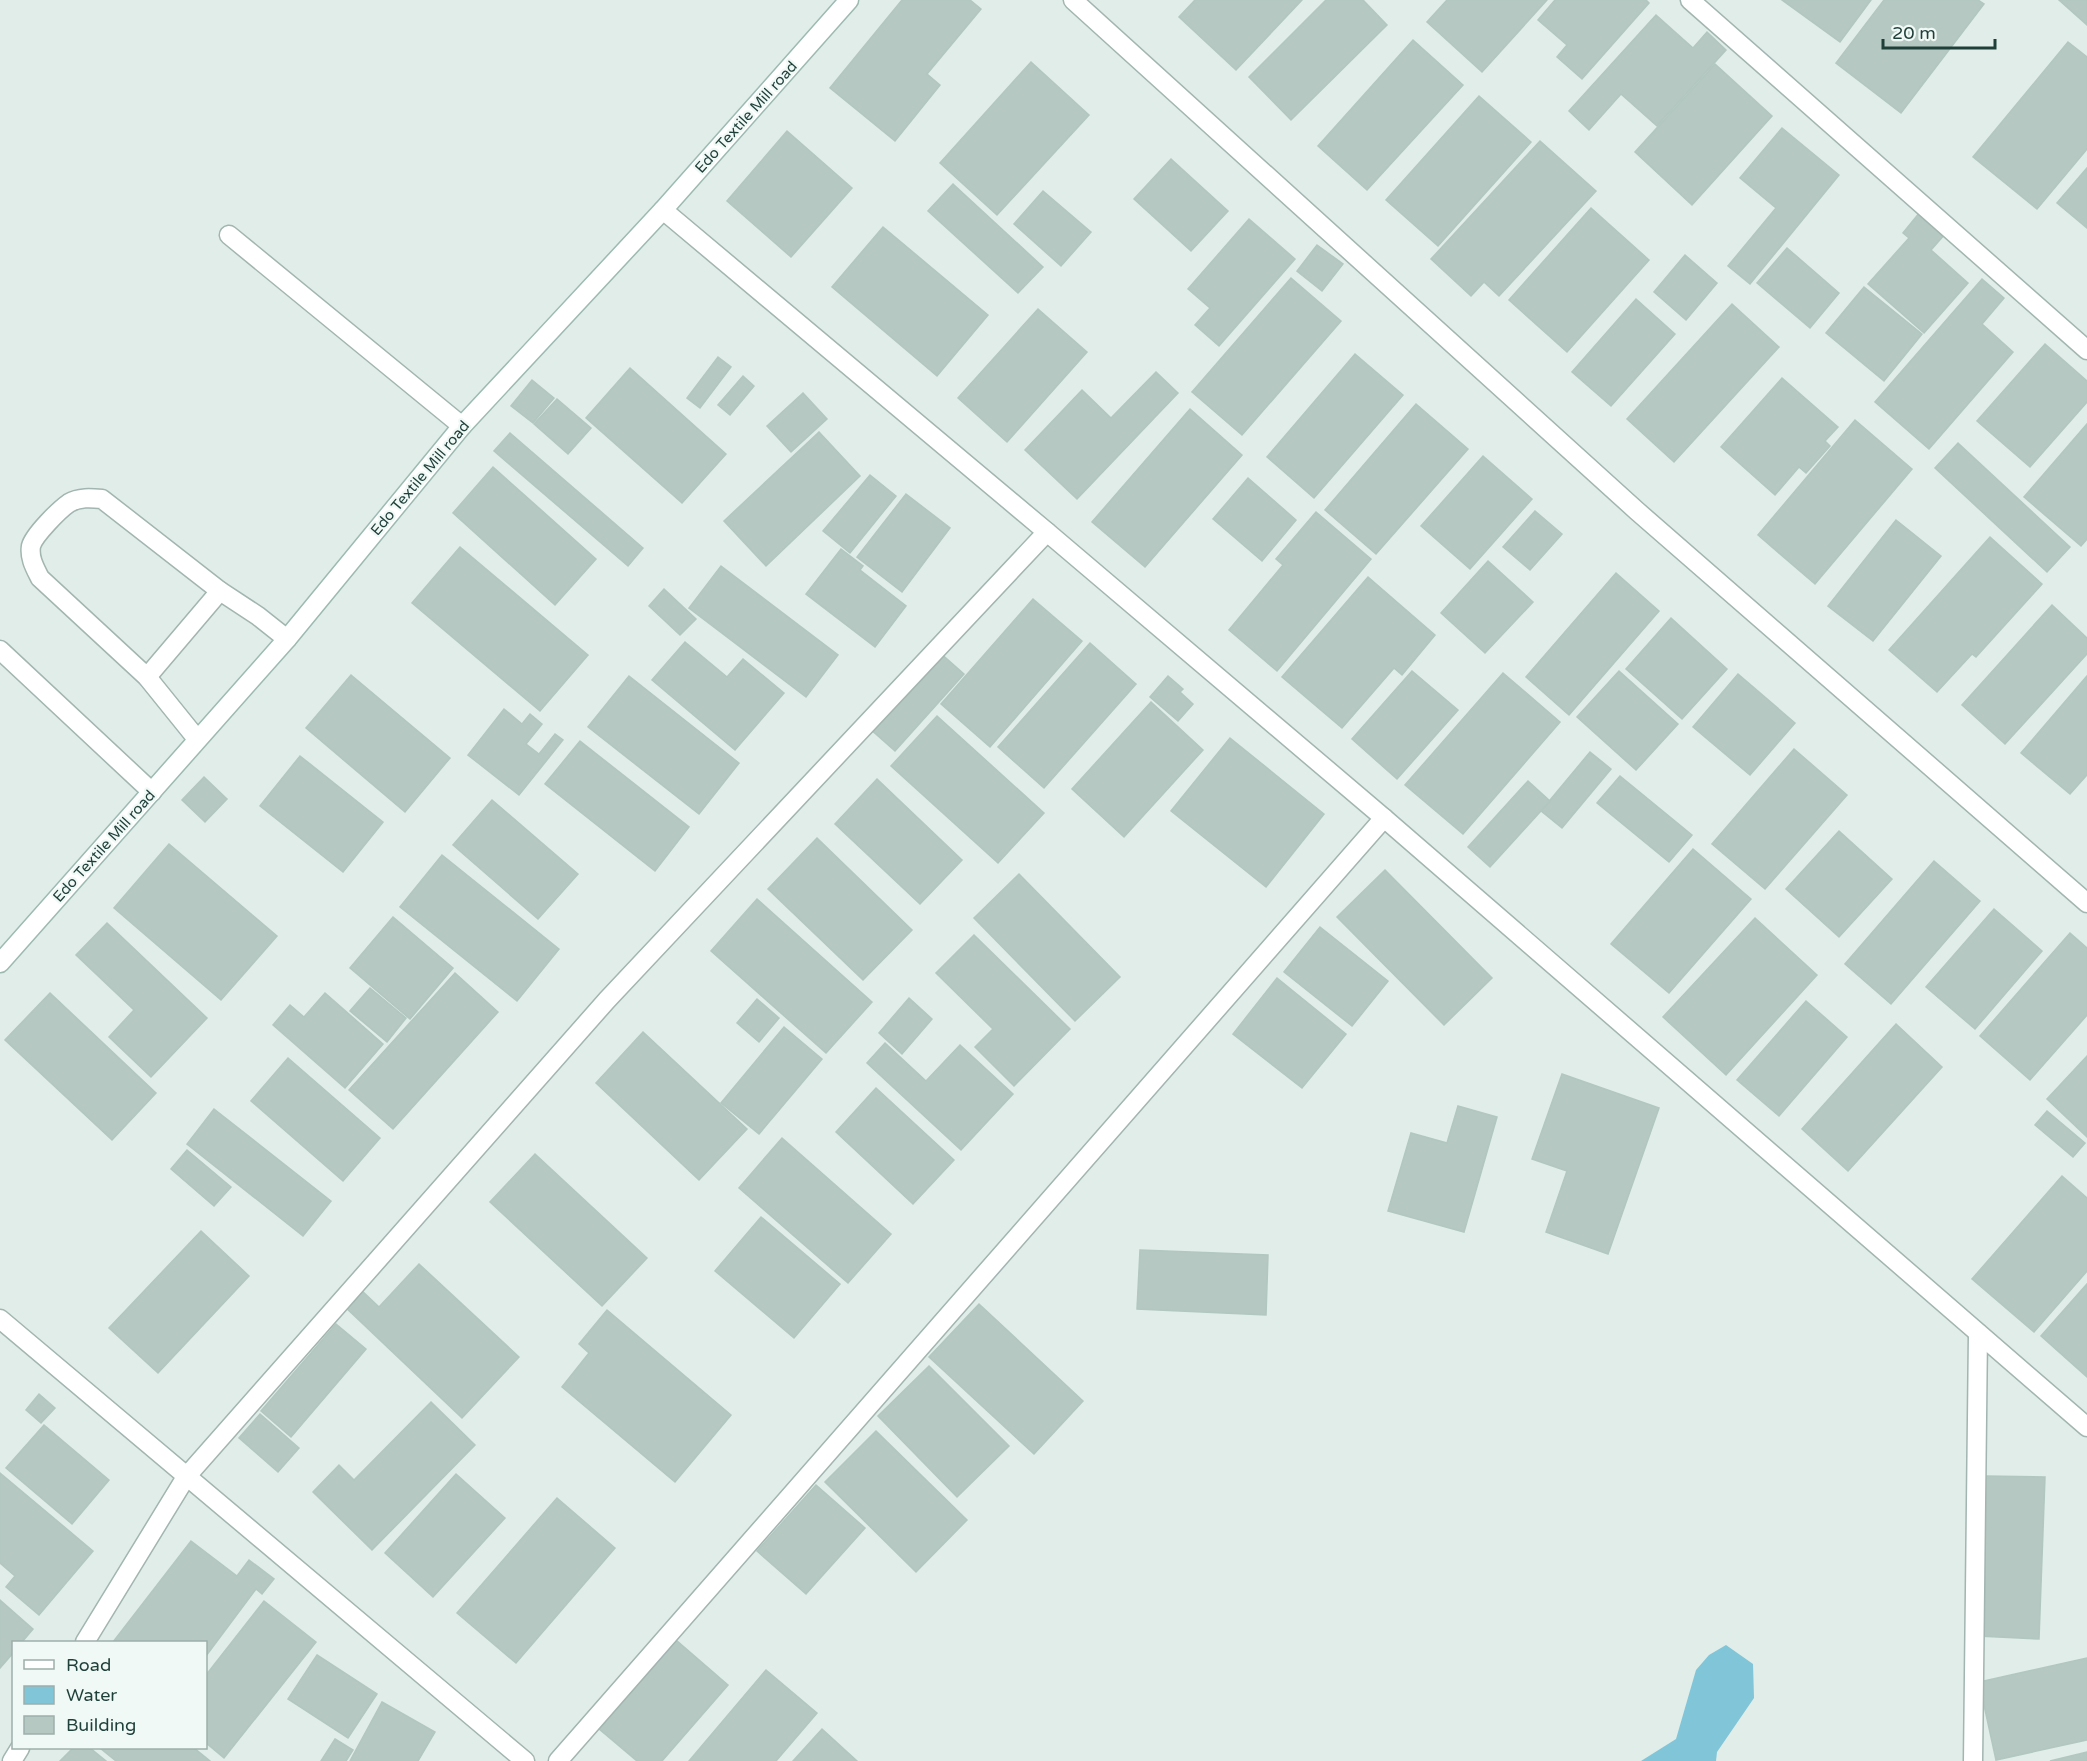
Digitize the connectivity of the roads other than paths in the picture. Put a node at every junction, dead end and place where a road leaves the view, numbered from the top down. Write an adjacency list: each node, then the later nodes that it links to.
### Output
1 (849, 0): 4 (street, Edo Textile Mill road)
2 (1073, 0): 16 (street)
3 (1690, 0): 6 (street)
4 (663, 210): 7 (street, Edo Textile Mill road); 8 (street)
5 (229, 235): 7 (street)
6 (2087, 350)
7 (462, 426): 10 (street, Edo Textile Mill road)
8 (1047, 532): 15 (street); 21 (street)
9 (220, 591): 10 (street); 12 (street); 12 (street)
10 (287, 639): 13 (street, Edo Textile Mill road)
11 (0, 650): 14 (street)
12 (147, 677): 13 (street)
13 (197, 739): 14 (street, Edo Textile Mill road)
14 (152, 792): 17 (street, Edo Textile Mill road)
15 (1384, 818): 19 (street); 24 (street)
16 (2087, 903)
17 (0, 963)
18 (0, 1319): 21 (street)
19 (1978, 1333): 20 (street); 25 (street)
20 (2087, 1427)
21 (186, 1477): 22 (street); 23 (street)
22 (86, 1641)
23 (525, 1761)
24 (558, 1761)
25 (1973, 1761)

